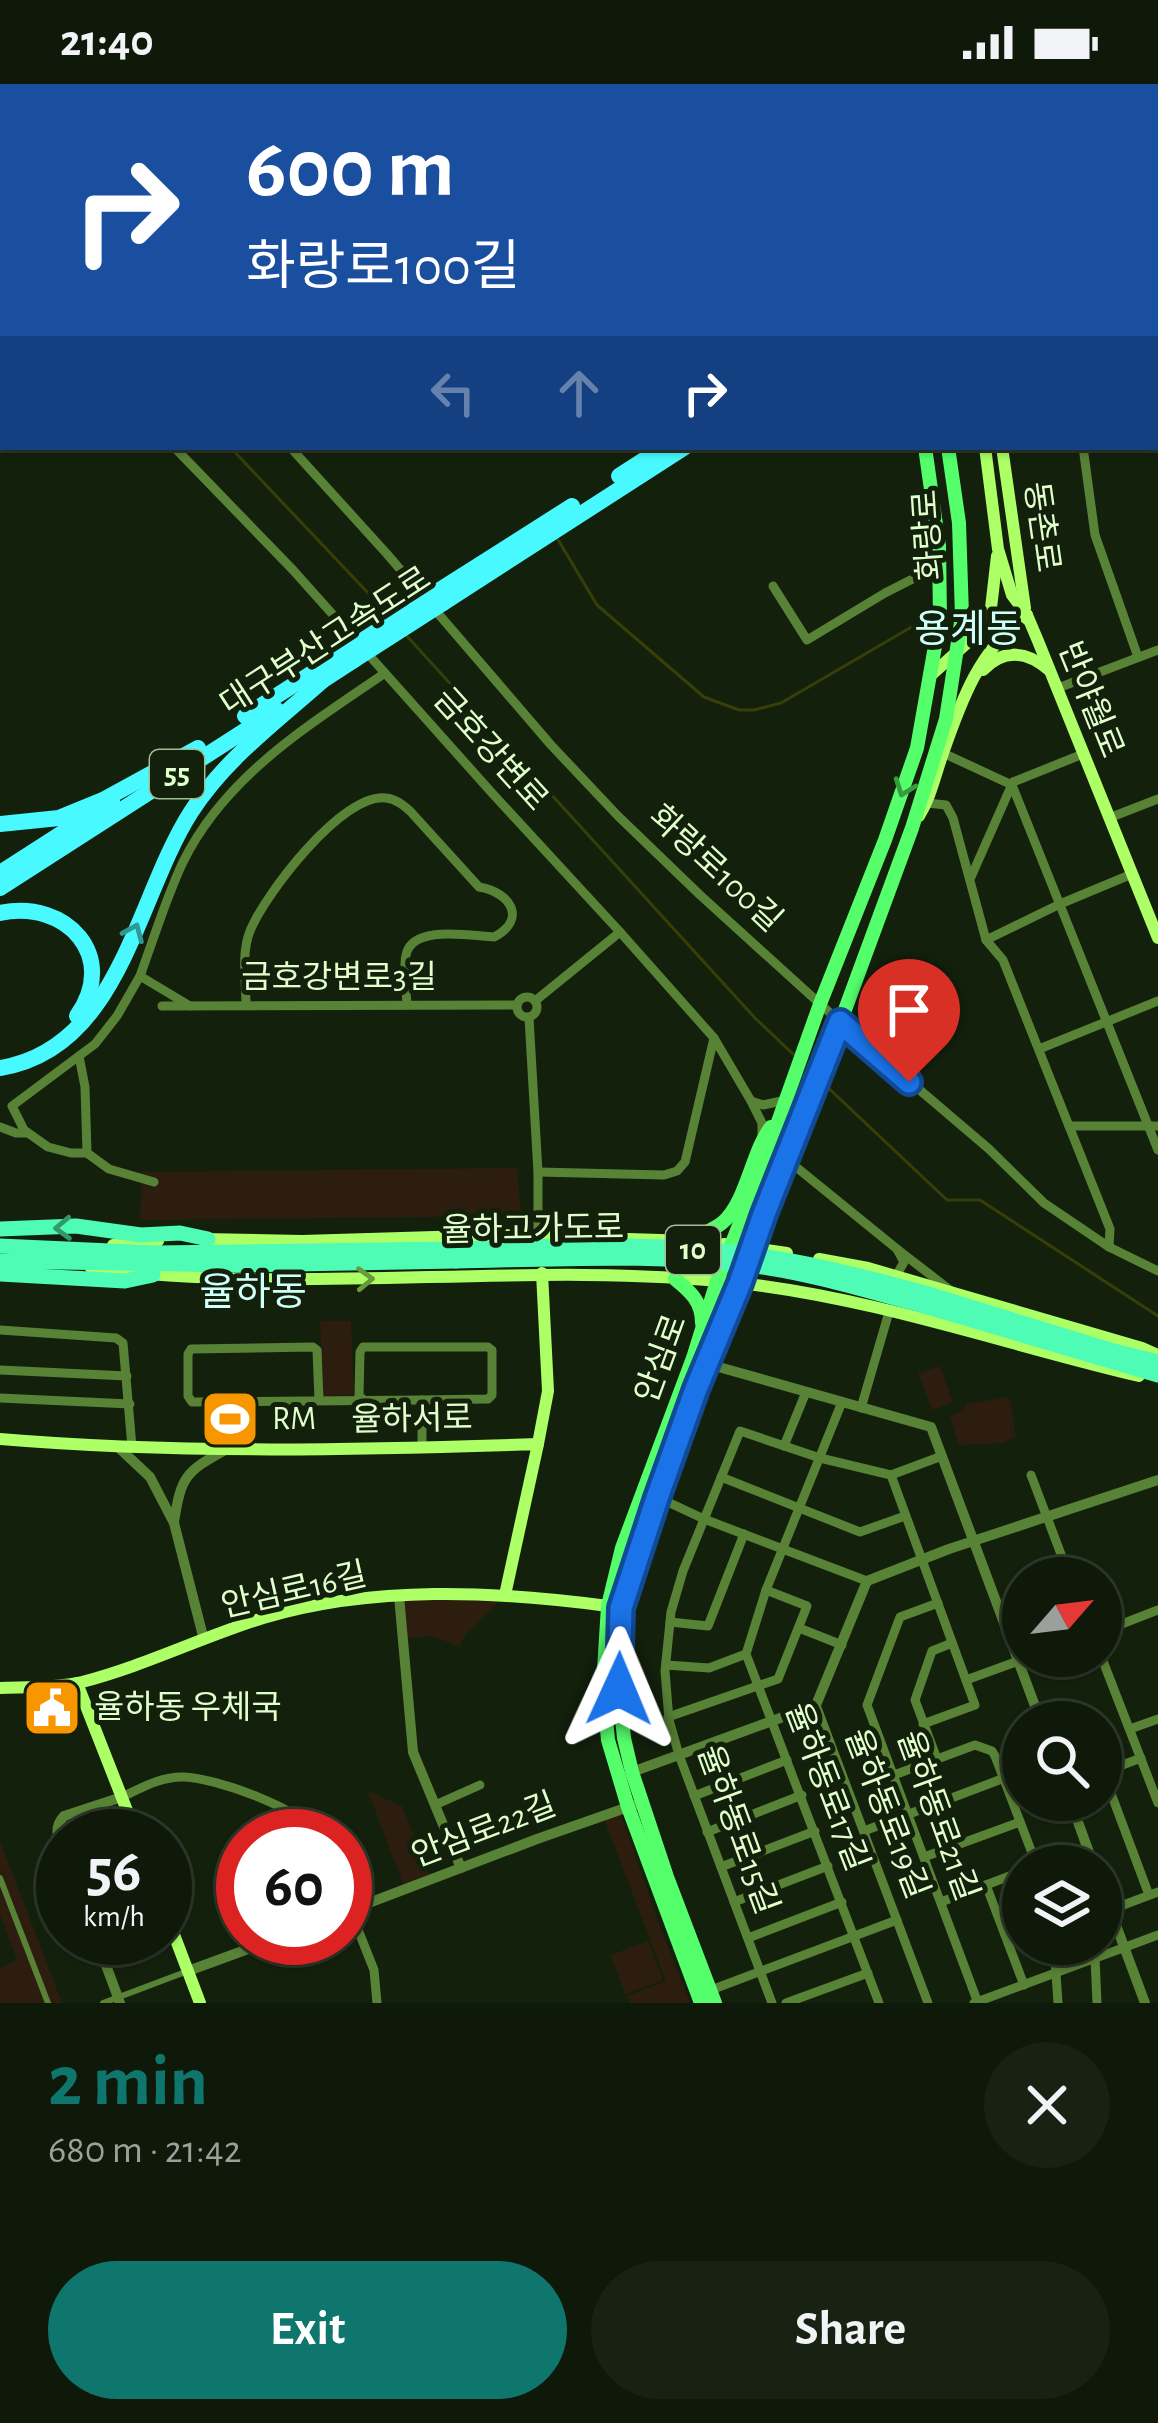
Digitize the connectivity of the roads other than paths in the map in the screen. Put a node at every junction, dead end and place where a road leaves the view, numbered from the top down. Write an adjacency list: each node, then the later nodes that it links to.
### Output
1 (177, 450): 20 (street, 금호강변로)
2 (293, 450): 47 (street, 화랑로100길)
3 (660, 450): 10 (highway, 대구부산고속도로 / 55)
4 (681, 450): 10 (highway, 대구부산고속도로 / 55)
5 (925, 450): 12 (main road, 화랑로)
6 (948, 450): 16 (main road, 화랑로)
7 (985, 450): 11 (main road)
8 (1002, 450): 14 (main road, 동촌로)
9 (1084, 450): 18 (street)
10 (567, 516): 17 (highway, 대구부산고속도로 / 55, bridge)
11 (998, 549): 14 (main road); 16 (main road)
12 (940, 565): 13 (street); 21 (main road, 화랑로)
13 (773, 586)
14 (1027, 615): 19 (main road, 반야월로); 24 (main road)
15 (1158, 650): 18 (street)
16 (956, 655): 21 (main road); 33 (main road, 화랑로)
17 (349, 656): 22 (highway, 대구부산고속도로 / 55); 25 (highway, 대구부산고속도로 / 55)
18 (1138, 656): 23 (street)
19 (1051, 671): 23 (main road, 반야월로); 24 (main road)
20 (385, 674): 40 (street, 금호강변로); 43 (street)
21 (931, 675): 47 (main road, 안심로, one-way to 47)
22 (322, 681): 37 (highway, 대구부산고속도로 / 55); 59 (highway, one-way to 22)
23 (1058, 688): 27 (main road, 반야월로)
24 (968, 689): 26 (main road)
25 (198, 748): 32 (highway); 34 (highway, 대구부산고속도로 / 55)
26 (943, 752): 28 (street); 30 (main road)
27 (1083, 754): 28 (street); 31 (main road, 반야월로)
28 (1012, 785): 36 (street); 38 (street)
29 (1158, 799): 31 (street)
30 (928, 803): 33 (main road); 36 (street)
31 (1109, 818): 35 (main road, 반야월로)
32 (0, 824)
33 (912, 828): 54 (main road, 안심로)
34 (0, 873)
35 (1132, 874): 38 (street); 41 (main road, 반야월로)
36 (970, 877): 42 (street)
37 (0, 888)
38 (1060, 904): 42 (street); 53 (street)
39 (0, 913): 58 (highway)
40 (620, 932): 44 (street); 55 (street, 금호강변로)
41 (1158, 938)
42 (986, 940): 56 (street)
43 (140, 976): 51 (street); 57 (street)
44 (535, 1001): 49 (street); 52 (street)
45 (1158, 1001): 53 (street)
46 (406, 1004): 48 (street, 금호강변로3길); 48 (street); 49 (street, 금호강변로3길)
47 (820, 1004): 54 (street, 화랑로100길); 61 (main road, 안심로)
48 (246, 1005): 51 (street, 금호강변로3길)
49 (517, 1005): 52 (street)
50 (162, 1006): 51 (street, 금호강변로3길)
51 (190, 1006)
52 (529, 1018): 70 (street)
53 (1106, 1022): 56 (street); 64 (street)
54 (837, 1030): 69 (main road, 안심로); 79 (street, 화랑로100길)
55 (713, 1038): 60 (street, 금호강변로); 70 (street)
56 (1039, 1049): 62 (street)
57 (79, 1056): 65 (street); 68 (street)
58 (0, 1059)
59 (0, 1068)
60 (752, 1100): 61 (street); 66 (street, 금호강변로)
61 (783, 1106): 66 (main road); 76 (main road, 안심로)
62 (1070, 1126): 64 (street); 79 (street)
63 (0, 1127): 65 (street)
64 (1153, 1127): 67 (street)
65 (27, 1132): 68 (street)
66 (762, 1138): 75 (main road)
67 (1158, 1150)
68 (87, 1153): 71 (street)
69 (785, 1158): 78 (main road, 안심로); 81 (street)
70 (538, 1172): 73 (street)
71 (154, 1181)
72 (0, 1229): 74 (highway, one-way to 72)
73 (538, 1236): 74 (main road); 75 (main road); 89 (main road)
74 (208, 1239): 80 (main road)
75 (687, 1240): 76 (main road); 92 (main road)
76 (731, 1245): 78 (main road); 91 (main road, 안심로)
77 (0, 1246): 80 (highway, 10)
78 (754, 1246): 83 (main road); 93 (main road, 안심로)
79 (1109, 1247): 86 (street, 화랑로100길)
80 (80, 1249): 82 (highway, 율하고가도로 / 10)
81 (896, 1249): 90 (street); 95 (street)
82 (455, 1255): 85 (highway, 율하고가도로 / 10); 96 (highway, 율하고가도로 / 10, bridge)
83 (807, 1257): 90 (main road); 94 (main road)
84 (0, 1261): 85 (highway, 10)
85 (38, 1262): 88 (main road)
86 (1158, 1271)
87 (0, 1274): 88 (highway)
88 (153, 1275): 89 (main road, one-way to 89)
89 (542, 1276): 92 (main road); 115 (main road)
90 (896, 1276): 95 (main road)
91 (719, 1277): 92 (main road); 93 (main road); 99 (main road, 안심로)
92 (667, 1278): 99 (main road)
93 (740, 1283): 94 (main road); 101 (main road, 안심로)
94 (793, 1292): 97 (main road)
95 (954, 1293): 100 (main road)
96 (925, 1300): 100 (highway, 율하고가도로 / 10); 104 (highway, 율하고가도로 / 10)
97 (890, 1312): 104 (main road); 113 (street)
98 (0, 1330): 103 (street)
99 (703, 1331): 143 (main road, 안심로)
100 (1158, 1359)
101 (708, 1364): 105 (street); 127 (main road, 안심로)
102 (0, 1370): 103 (street)
103 (127, 1376): 112 (street)
104 (1158, 1378)
105 (806, 1392): 111 (street); 117 (street)
106 (0, 1398): 112 (street)
107 (319, 1400): 109 (street); 109 (street); 110 (street)
108 (422, 1400): 110 (street); 110 (street); 118 (street)
109 (249, 1401): 120 (street)
110 (365, 1401)
111 (842, 1402): 113 (street); 122 (street)
112 (130, 1404): 116 (street)
113 (861, 1408): 121 (street)
114 (0, 1439): 116 (main road, 율하서로)
115 (538, 1444): 118 (main road, 율하서로); 140 (main road)
116 (124, 1446): 119 (main road, 율하서로); 132 (street)
117 (784, 1446): 122 (street); 125 (street, 율하동로15길)
118 (422, 1448): 120 (main road, 율하서로)
119 (228, 1449): 120 (main road, 율하서로); 132 (street)
120 (251, 1449)
121 (942, 1456): 123 (street); 134 (street)
122 (820, 1458): 123 (street); 128 (street)
123 (891, 1475): 129 (street)
124 (1031, 1475): 130 (street)
125 (721, 1477): 128 (street); 131 (street, 율하동로15길)
126 (1158, 1480): 130 (street)
127 (657, 1498): 131 (street); 171 (main road, 안심로)
128 (800, 1507): 129 (street); 135 (street)
129 (905, 1516): 137 (street)
130 (1045, 1517): 134 (street); 136 (street)
131 (704, 1519): 133 (street); 146 (street, 율하동로15길)
132 (174, 1522): 149 (street)
133 (744, 1534): 135 (street); 146 (street)
134 (973, 1541): 137 (street); 145 (street)
135 (783, 1549): 138 (street); 139 (street)
136 (1061, 1557)
137 (922, 1560): 138 (street); 142 (street)
138 (867, 1581): 151 (street, 율하동로19길)
139 (766, 1590): 148 (street); 152 (street)
140 (505, 1595): 141 (main road, 안심로16길); 143 (main road, 안심로16길)
141 (399, 1596): 149 (main road, 안심로16길); 181 (street)
142 (938, 1603): 150 (street); 172 (street, 율하동로21길)
143 (608, 1606): 180 (main road, 안심로)
144 (1158, 1610): 147 (street)
145 (1002, 1618)
146 (670, 1622): 153 (street, 율하동로15길)
147 (1122, 1624)
148 (799, 1628): 151 (street); 158 (street)
149 (204, 1640): 157 (main road, 안심로16길)
150 (952, 1643): 156 (street); 164 (street)
151 (842, 1645): 160 (street, 율하동로19길)
152 (746, 1654): 153 (street); 158 (street, 율하동로17길)
153 (666, 1665): 161 (street, 율하동로15길)
154 (1002, 1667): 156 (street)
155 (1109, 1677): 165 (street)
156 (966, 1680): 164 (street)
157 (77, 1683): 159 (main road, 안심로16길); 178 (main road)
158 (758, 1685): 161 (street); 163 (street, 율하동로17길)
159 (0, 1688)
160 (816, 1705): 163 (street); 189 (street, 율하동로19길)
161 (668, 1717): 166 (street, 율하동로15길)
162 (1158, 1719): 165 (street)
163 (772, 1722): 166 (street); 168 (street, 율하동로17길)
164 (923, 1724): 169 (street)
165 (1130, 1729): 167 (street)
166 (680, 1755): 171 (street); 177 (street, 율하동로15길)
167 (1141, 1758): 170 (street); 179 (street)
168 (787, 1760): 176 (street, 율하동로17길); 177 (street)
169 (937, 1760): 172 (street); 173 (street)
170 (1122, 1765)
171 (632, 1772): 180 (main road, 안심로)
172 (894, 1775): 185 (street, 율하동로21길)
173 (1002, 1775)
174 (1002, 1778): 185 (street)
175 (480, 1785): 181 (street)
176 (802, 1795): 188 (street, 율하동로17길); 190 (street)
177 (694, 1796): 190 (street, 율하동로15길)
178 (122, 1797): 182 (street); 183 (main road); 184 (street)
179 (1158, 1803)
180 (635, 1804): 194 (street, 안심로22길); 223 (main road, 안심로)
181 (435, 1805): 194 (street)
182 (85, 1809)
183 (126, 1809)
184 (282, 1809)
185 (908, 1814): 189 (street); 192 (street, 율하동로21길)
186 (1122, 1820): 199 (street)
187 (1020, 1822): 191 (street); 192 (street)
188 (815, 1831): 193 (street, 율하동로17길); 195 (street)
189 (864, 1831): 205 (street, 율하동로19길)
190 (707, 1832): 195 (street, 율하동로15길)
191 (1028, 1845)
192 (924, 1857): 203 (street, 율하동로21길)
193 (828, 1866): 201 (street); 202 (street, 율하동로17길)
194 (461, 1868): 200 (street, 안심로22길)
195 (721, 1868): 201 (street, 율하동로15길)
196 (0, 1878): 225 (street)
197 (1002, 1879): 198 (street)
198 (986, 1885): 203 (street); 222 (street)
199 (1154, 1894): 204 (street)
200 (372, 1902)
201 (734, 1902): 208 (street, 율하동로15길)
202 (842, 1902): 207 (street, 율하동로17길); 208 (street)
203 (940, 1902): 233 (street, 율하동로21길)
204 (1122, 1906)
205 (897, 1920): 207 (street); 232 (street, 율하동로19길)
206 (1158, 1935): 210 (street)
207 (854, 1936): 219 (street); 220 (street, 율하동로17길)
208 (748, 1938): 219 (street, 율하동로15길)
209 (1122, 1943): 210 (street)
210 (1124, 1948): 236 (street)
211 (216, 1961): 218 (street)
212 (106, 1965): 224 (street)
213 (186, 1965): 218 (main road)
214 (372, 1965): 228 (street)
215 (1055, 1965): 221 (street)
216 (1077, 1965): 221 (street)
217 (1095, 1965): 235 (street)
218 (188, 1971): 224 (street); 227 (main road)
219 (760, 1972): 223 (street); 229 (street, 율하동로15길)
220 (868, 1973): 230 (street); 231 (street, 율하동로17길)
221 (1056, 1973): 222 (street); 234 (street)
222 (1024, 1985): 233 (street)
223 (709, 1999)
224 (119, 2000): 226 (street)
225 (48, 2003)
226 (103, 2003)
227 (200, 2003)
228 (377, 2003)
229 (772, 2003)
230 (786, 2003)
231 (879, 2003)
232 (928, 2003)
233 (977, 2003)
234 (1058, 2003)
235 (1097, 2003)
236 (1145, 2003)

